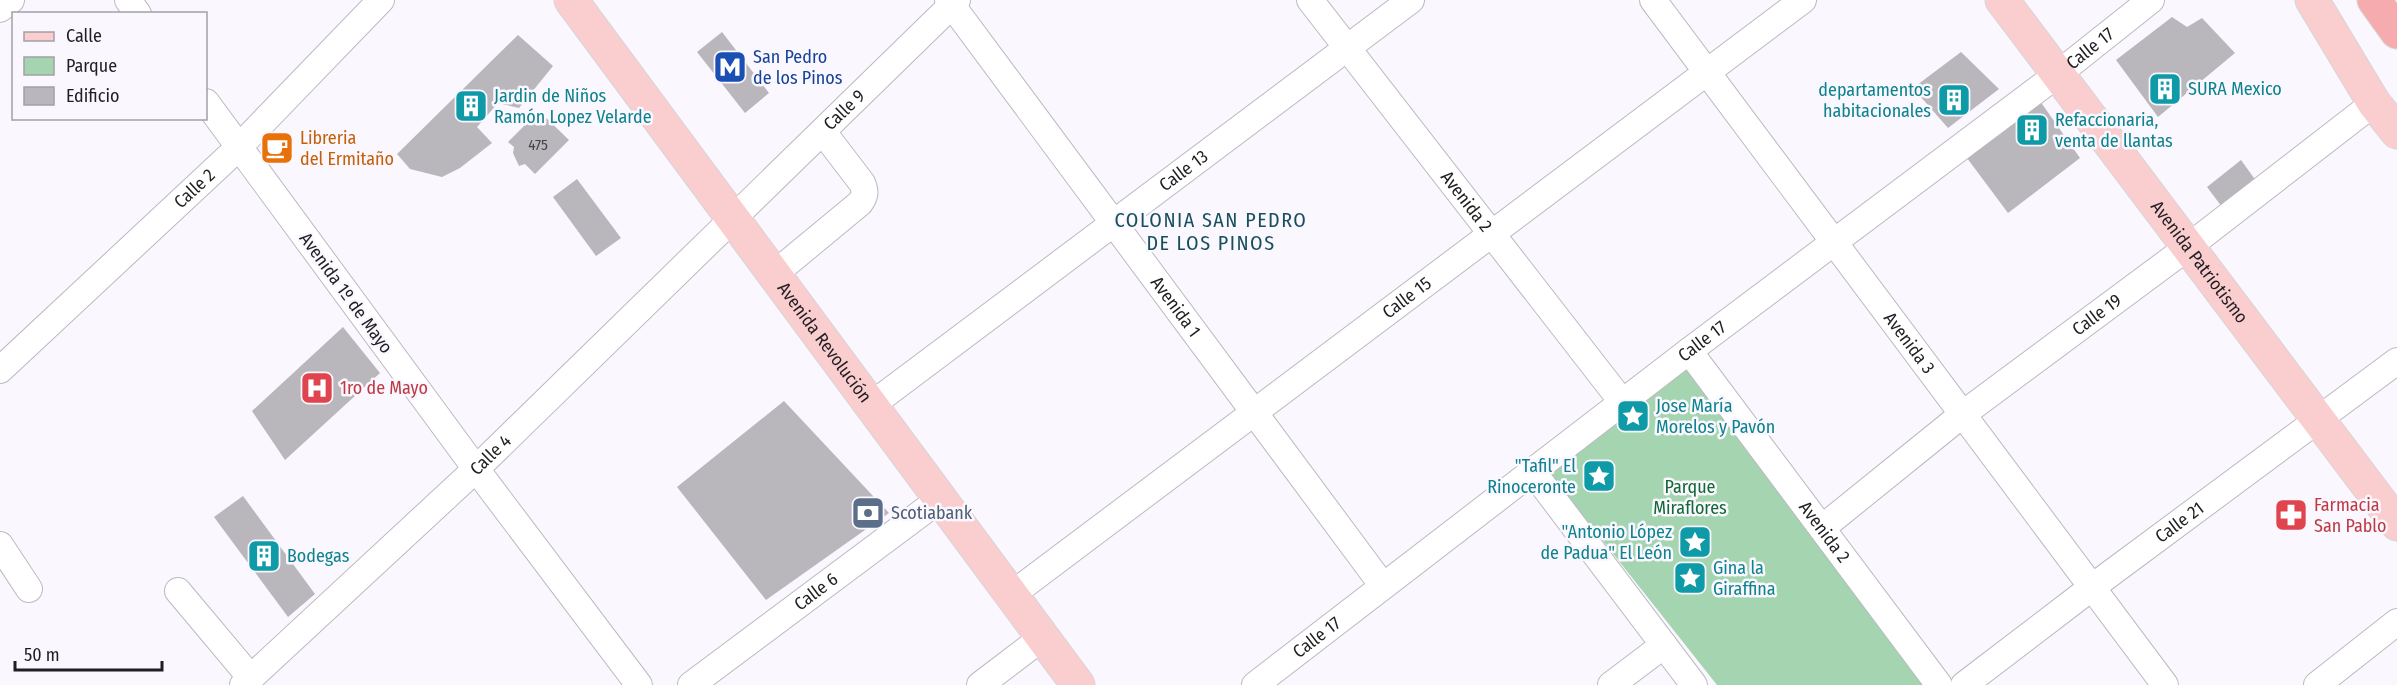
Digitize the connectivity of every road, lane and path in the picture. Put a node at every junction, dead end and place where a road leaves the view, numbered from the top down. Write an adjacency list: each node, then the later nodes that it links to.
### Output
1 (11, 0): 15 (street)
2 (381, 0): 24 (street, Calle 2)
3 (571, 0): 25 (main road, Avenida Revolución)
4 (1310, 0): 17 (street, Avenida 2)
5 (1411, 0): 17 (street, Calle 13)
6 (1653, 0): 18 (street, Avenida 3)
7 (1803, 0): 18 (street, Calle 15)
8 (2002, 0): 19 (main road, Avenida Patriotismo)
9 (2151, 0): 19 (street, Calle 17)
10 (2312, 0): 21 (main road)
11 (2374, 0): 16 (highway)
12 (2392, 0): 14 (highway)
13 (952, 2): 22 (street, Calle 9); 26 (street, Avenida 1)
14 (2397, 7)
15 (0, 9)
16 (2397, 32)
17 (1347, 48): 26 (street, Calle 13); 27 (street, Avenida 2)
18 (1707, 71): 27 (street, Calle 15); 28 (street, Avenida 3)
19 (2058, 74): 28 (street, Calle 17); 29 (main road, Avenida Patriotismo)
20 (207, 103): 24 (street, Avenida 1º de Mayo)
21 (2374, 103): 23 (main road); 29 (street, Calle 19)
22 (824, 132): 25 (street, Calle 9); 30 (street)
23 (2397, 132)
24 (239, 147): 33 (street, Calle 2); 39 (street, Avenida 1º de Mayo)
25 (733, 221): 30 (main road, Avenida Revolución); 39 (street, Calle 4)
26 (1113, 224): 35 (street, Calle 13); 36 (street, Avenida 1)
27 (1492, 234): 34 (street, Avenida 2); 36 (street, Calle 15)
28 (1833, 243): 31 (street, Calle 17); 37 (street, Avenida 3)
29 (2188, 247): 37 (street, Calle 19); 38 (main road, Avenida Patriotismo)
30 (773, 275): 35 (main road, Avenida Revolución)
31 (1689, 351): 34 (street, Calle 17); 43 (street, Avenida 2)
32 (2397, 361): 38 (street, Calle 21)
33 (0, 370)
34 (1623, 403): 40 (street, Calle 17)
35 (870, 406): 41 (main road, Avenida Revolución)
36 (1254, 412): 45 (street, Avenida 1); 49 (street, Calle 15)
37 (1963, 414): 43 (street, Calle 19); 46 (street, Avenida 3)
38 (2318, 420): 42 (main road, Avenida Patriotismo); 46 (street, Calle 21)
39 (476, 469): 53 (street, Calle 4); 54 (street, Avenida 1º de Mayo)
40 (1533, 472): 45 (street, Calle 17); 52 (street)
41 (940, 499): 49 (main road, Avenida Revolución); 55 (street, Calle 6)
42 (2397, 524)
43 (1822, 528): 61 (street, Avenida 2)
44 (0, 545): 47 (street)
45 (1383, 586): 58 (street, Calle 17)
46 (2091, 588): 62 (street, Calle 21); 63 (street, Avenida 3)
47 (28, 590)
48 (178, 591): 53 (street)
49 (1011, 595): 51 (main road, Avenida Revolución)
50 (2397, 622): 64 (street)
51 (1042, 637): 56 (street); 57 (main road, Avenida Revolución)
52 (1664, 645): 59 (street); 60 (street)
53 (247, 682)
54 (639, 685)
55 (691, 685)
56 (980, 685)
57 (1078, 685)
58 (1255, 685)
59 (1611, 685)
60 (1694, 685)
61 (1939, 685)
62 (1964, 685)
63 (2165, 685)
64 (2317, 685)

